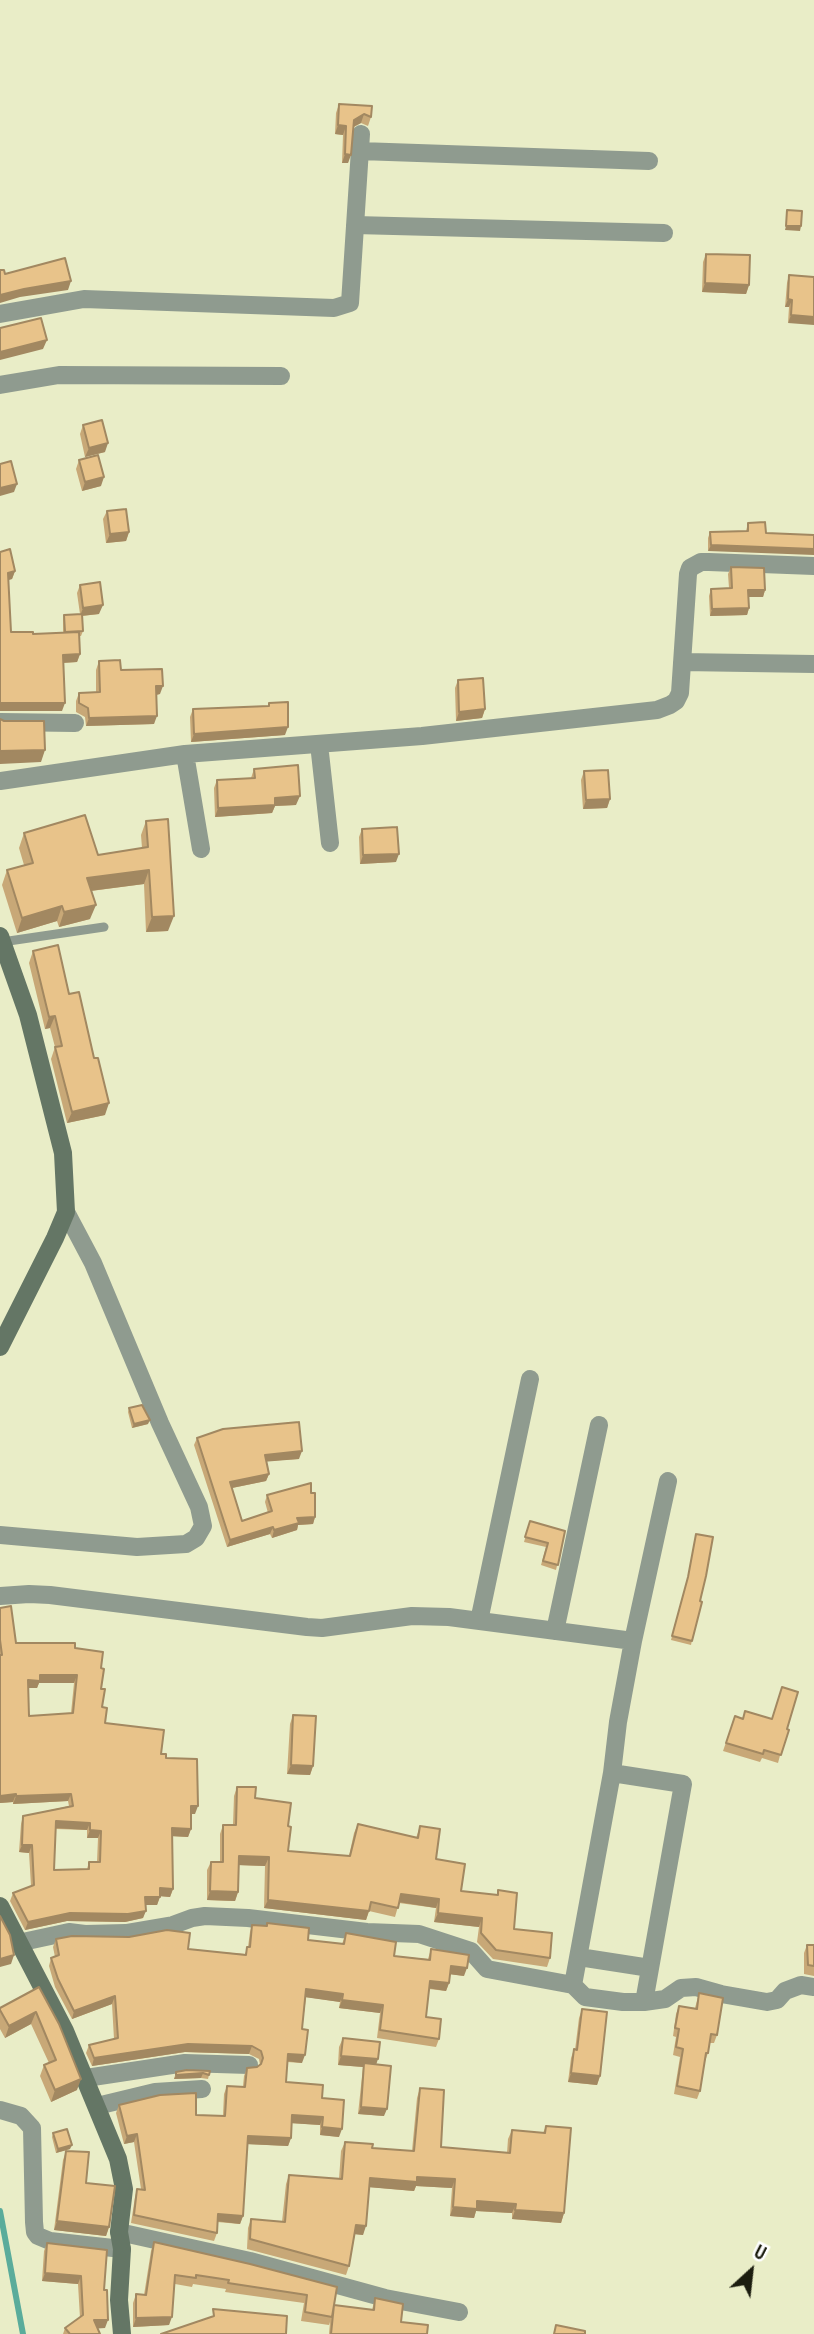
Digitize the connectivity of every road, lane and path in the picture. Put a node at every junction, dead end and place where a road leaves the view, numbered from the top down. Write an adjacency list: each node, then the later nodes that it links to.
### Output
1 (649, 161): 2 (street)
2 (355, 225): 3 (street); 4 (street)
3 (664, 233)
4 (0, 314)
5 (281, 376): 6 (street)
6 (0, 385)
7 (814, 566): 8 (street)
8 (682, 662): 9 (street); 12 (street)
9 (814, 664)
10 (0, 722): 11 (street)
11 (75, 723)
12 (319, 744): 13 (street); 15 (street)
13 (185, 754): 14 (street); 16 (street)
14 (0, 781)
15 (330, 843)
16 (201, 849)
17 (104, 928): 18 (lane)
18 (1, 939): 19 (street)
19 (66, 1212): 20 (street); 24 (street)
20 (0, 1347)
21 (530, 1379): 26 (street)
22 (599, 1425): 27 (street)
23 (668, 1481): 28 (street)
24 (0, 1535)
25 (0, 1596): 26 (street)
26 (479, 1621): 27 (street)
27 (555, 1631): 28 (street)
28 (633, 1641): 29 (street)
29 (612, 1773): 32 (street); 33 (street)
30 (0, 1906): 31 (street)
31 (18, 1943): 34 (street); 38 (street)
32 (579, 1957): 33 (street); 34 (street)
33 (650, 1968): 36 (street)
34 (573, 1985): 36 (street)
35 (814, 1987): 36 (street)
36 (644, 2002)
37 (249, 2065): 38 (street)
38 (86, 2078): 40 (street)
39 (202, 2089): 40 (street)
40 (97, 2106): 42 (street)
41 (0, 2110): 42 (street)
42 (120, 2240): 43 (street); 44 (street)
43 (459, 2312)
44 (122, 2334)

